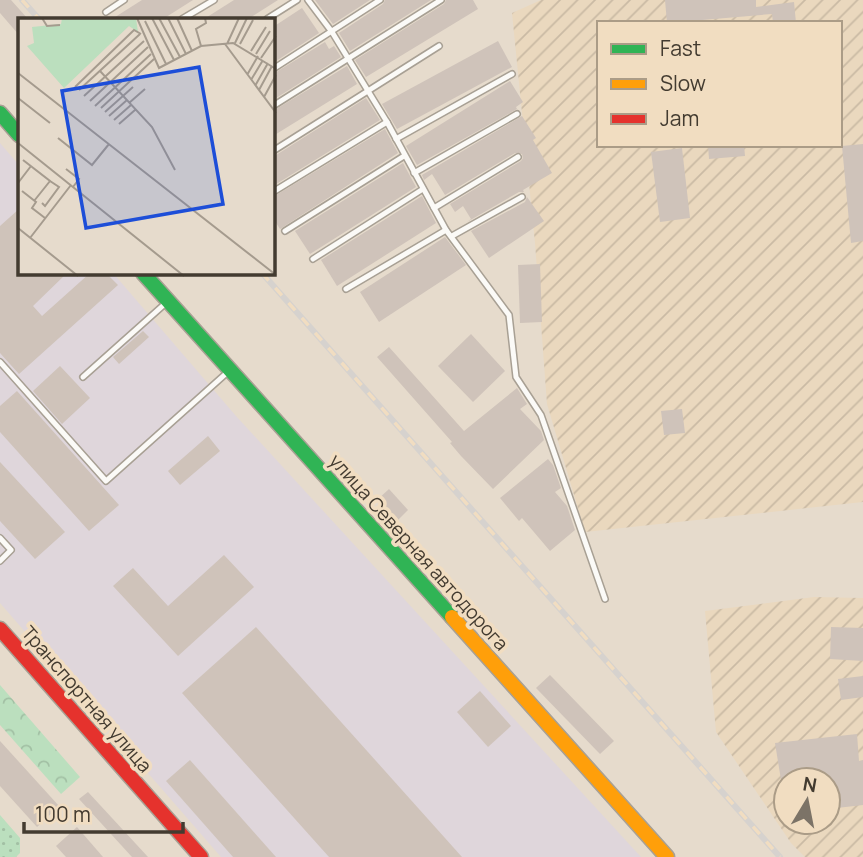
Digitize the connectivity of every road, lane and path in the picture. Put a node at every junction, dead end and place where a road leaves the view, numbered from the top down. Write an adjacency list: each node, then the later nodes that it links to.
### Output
1 (124, 0): 7 (lane)
2 (214, 0): 8 (lane)
3 (297, 0): 9 (lane)
4 (308, 0): 10 (lane)
5 (380, 0): 10 (lane)
6 (441, 0): 12 (lane)
7 (106, 12)
8 (184, 18)
9 (269, 18)
10 (332, 32): 12 (lane); 13 (lane)
11 (439, 46): 15 (lane)
12 (349, 59): 15 (lane); 16 (lane)
13 (275, 68)
14 (512, 74): 21 (lane)
15 (368, 91): 19 (lane); 22 (lane)
16 (275, 105)
17 (0, 114): 20 (main road)
18 (517, 114): 25 (lane)
19 (387, 122): 21 (lane); 27 (lane)
20 (18, 134)
21 (396, 139): 23 (lane)
22 (275, 149)
23 (404, 156): 25 (lane); 31 (lane)
24 (518, 157): 29 (lane)
25 (414, 173): 26 (lane)
26 (423, 189): 29 (lane); 33 (lane)
27 (275, 191)
28 (522, 197): 32 (lane)
29 (434, 208): 30 (lane)
30 (446, 230): 32 (lane); 35 (lane)
31 (285, 231)
32 (452, 236): 42 (lane)
33 (313, 259)
34 (145, 275): 36 (main road, улица Северная автодорога)
35 (346, 289)
36 (168, 301): 38 (main road, улица Северная автодорога); 39 (lane)
37 (0, 362): 38 (lane)
38 (230, 370): 45 (main road, улица Северная автодорога)
39 (83, 377)
40 (0, 538): 41 (lane)
41 (0, 561)
42 (605, 599)
43 (0, 629): 44 (main road, Транспортная улица)
44 (201, 857)
45 (667, 857)

